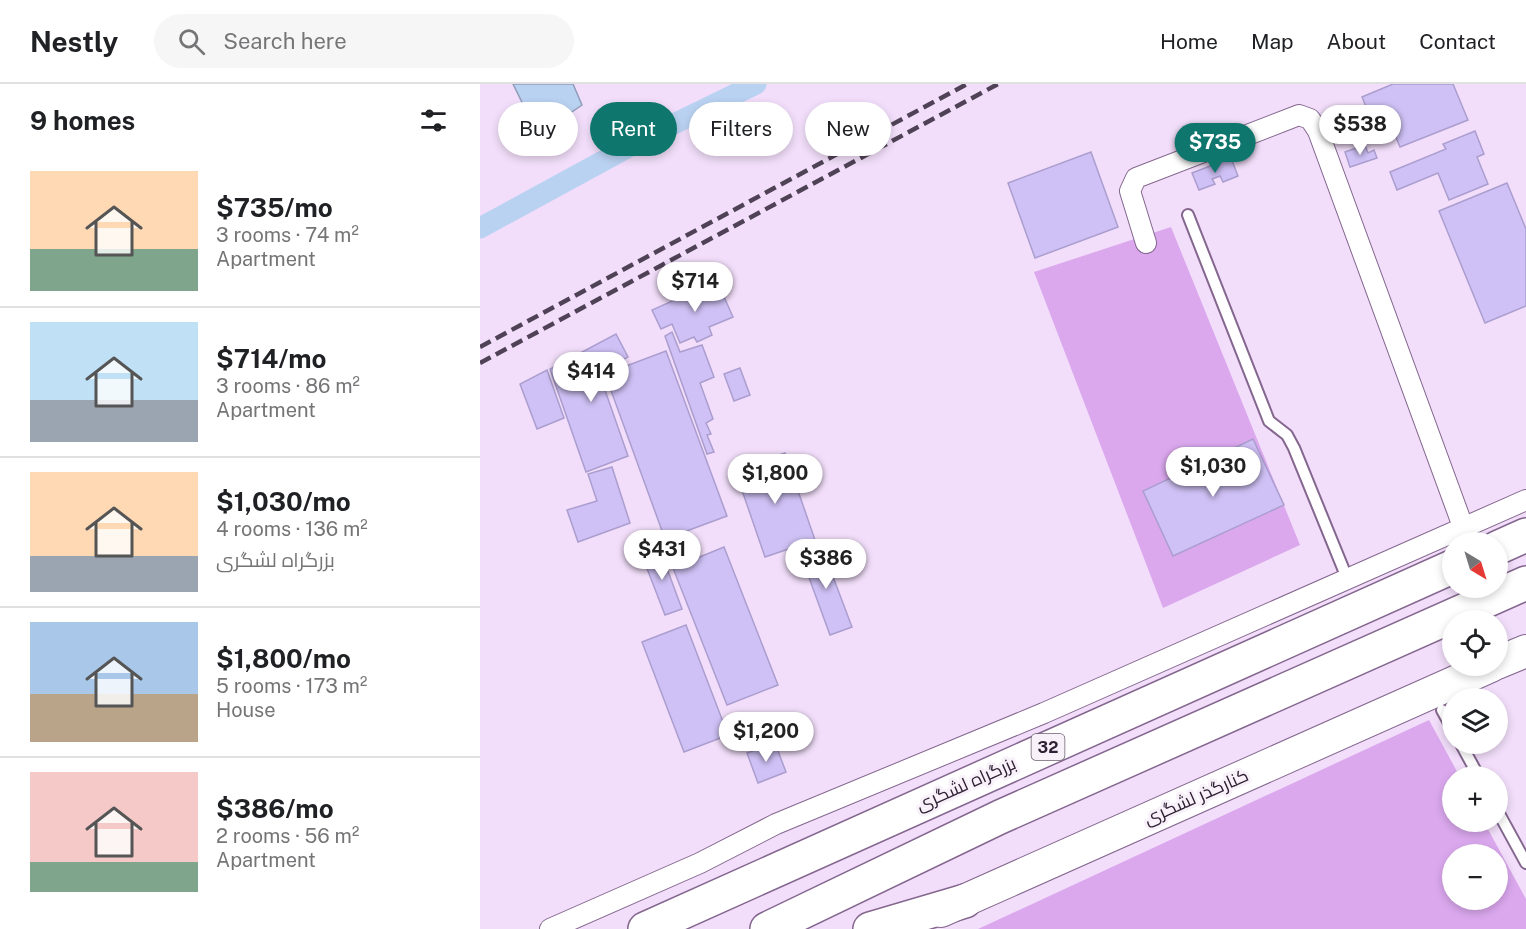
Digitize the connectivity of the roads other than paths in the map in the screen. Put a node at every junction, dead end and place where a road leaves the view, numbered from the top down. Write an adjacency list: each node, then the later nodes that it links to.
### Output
1 (1188, 215): 10 (lane)
2 (1146, 243): 4 (street)
3 (1526, 500): 5 (street)
4 (1465, 532)
5 (1471, 532)
6 (1526, 535): 7 (highway)
7 (1508, 543)
8 (1442, 544): 10 (street)
9 (1442, 571): 19 (highway, بزرگراه لشگری / 32)
10 (1347, 578): 18 (street)
11 (1526, 583): 20 (highway, 32)
12 (1526, 651): 13 (main road)
13 (1508, 658)
14 (1469, 676): 17 (main road, کنارگذر لشگری)
15 (1508, 830): 16 (lane)
16 (1526, 863)
17 (965, 901): 21 (highway); 22 (main road, کنارگذر لشگری)
18 (550, 929)
19 (645, 929)
20 (767, 929)
21 (870, 929)
22 (902, 929)

